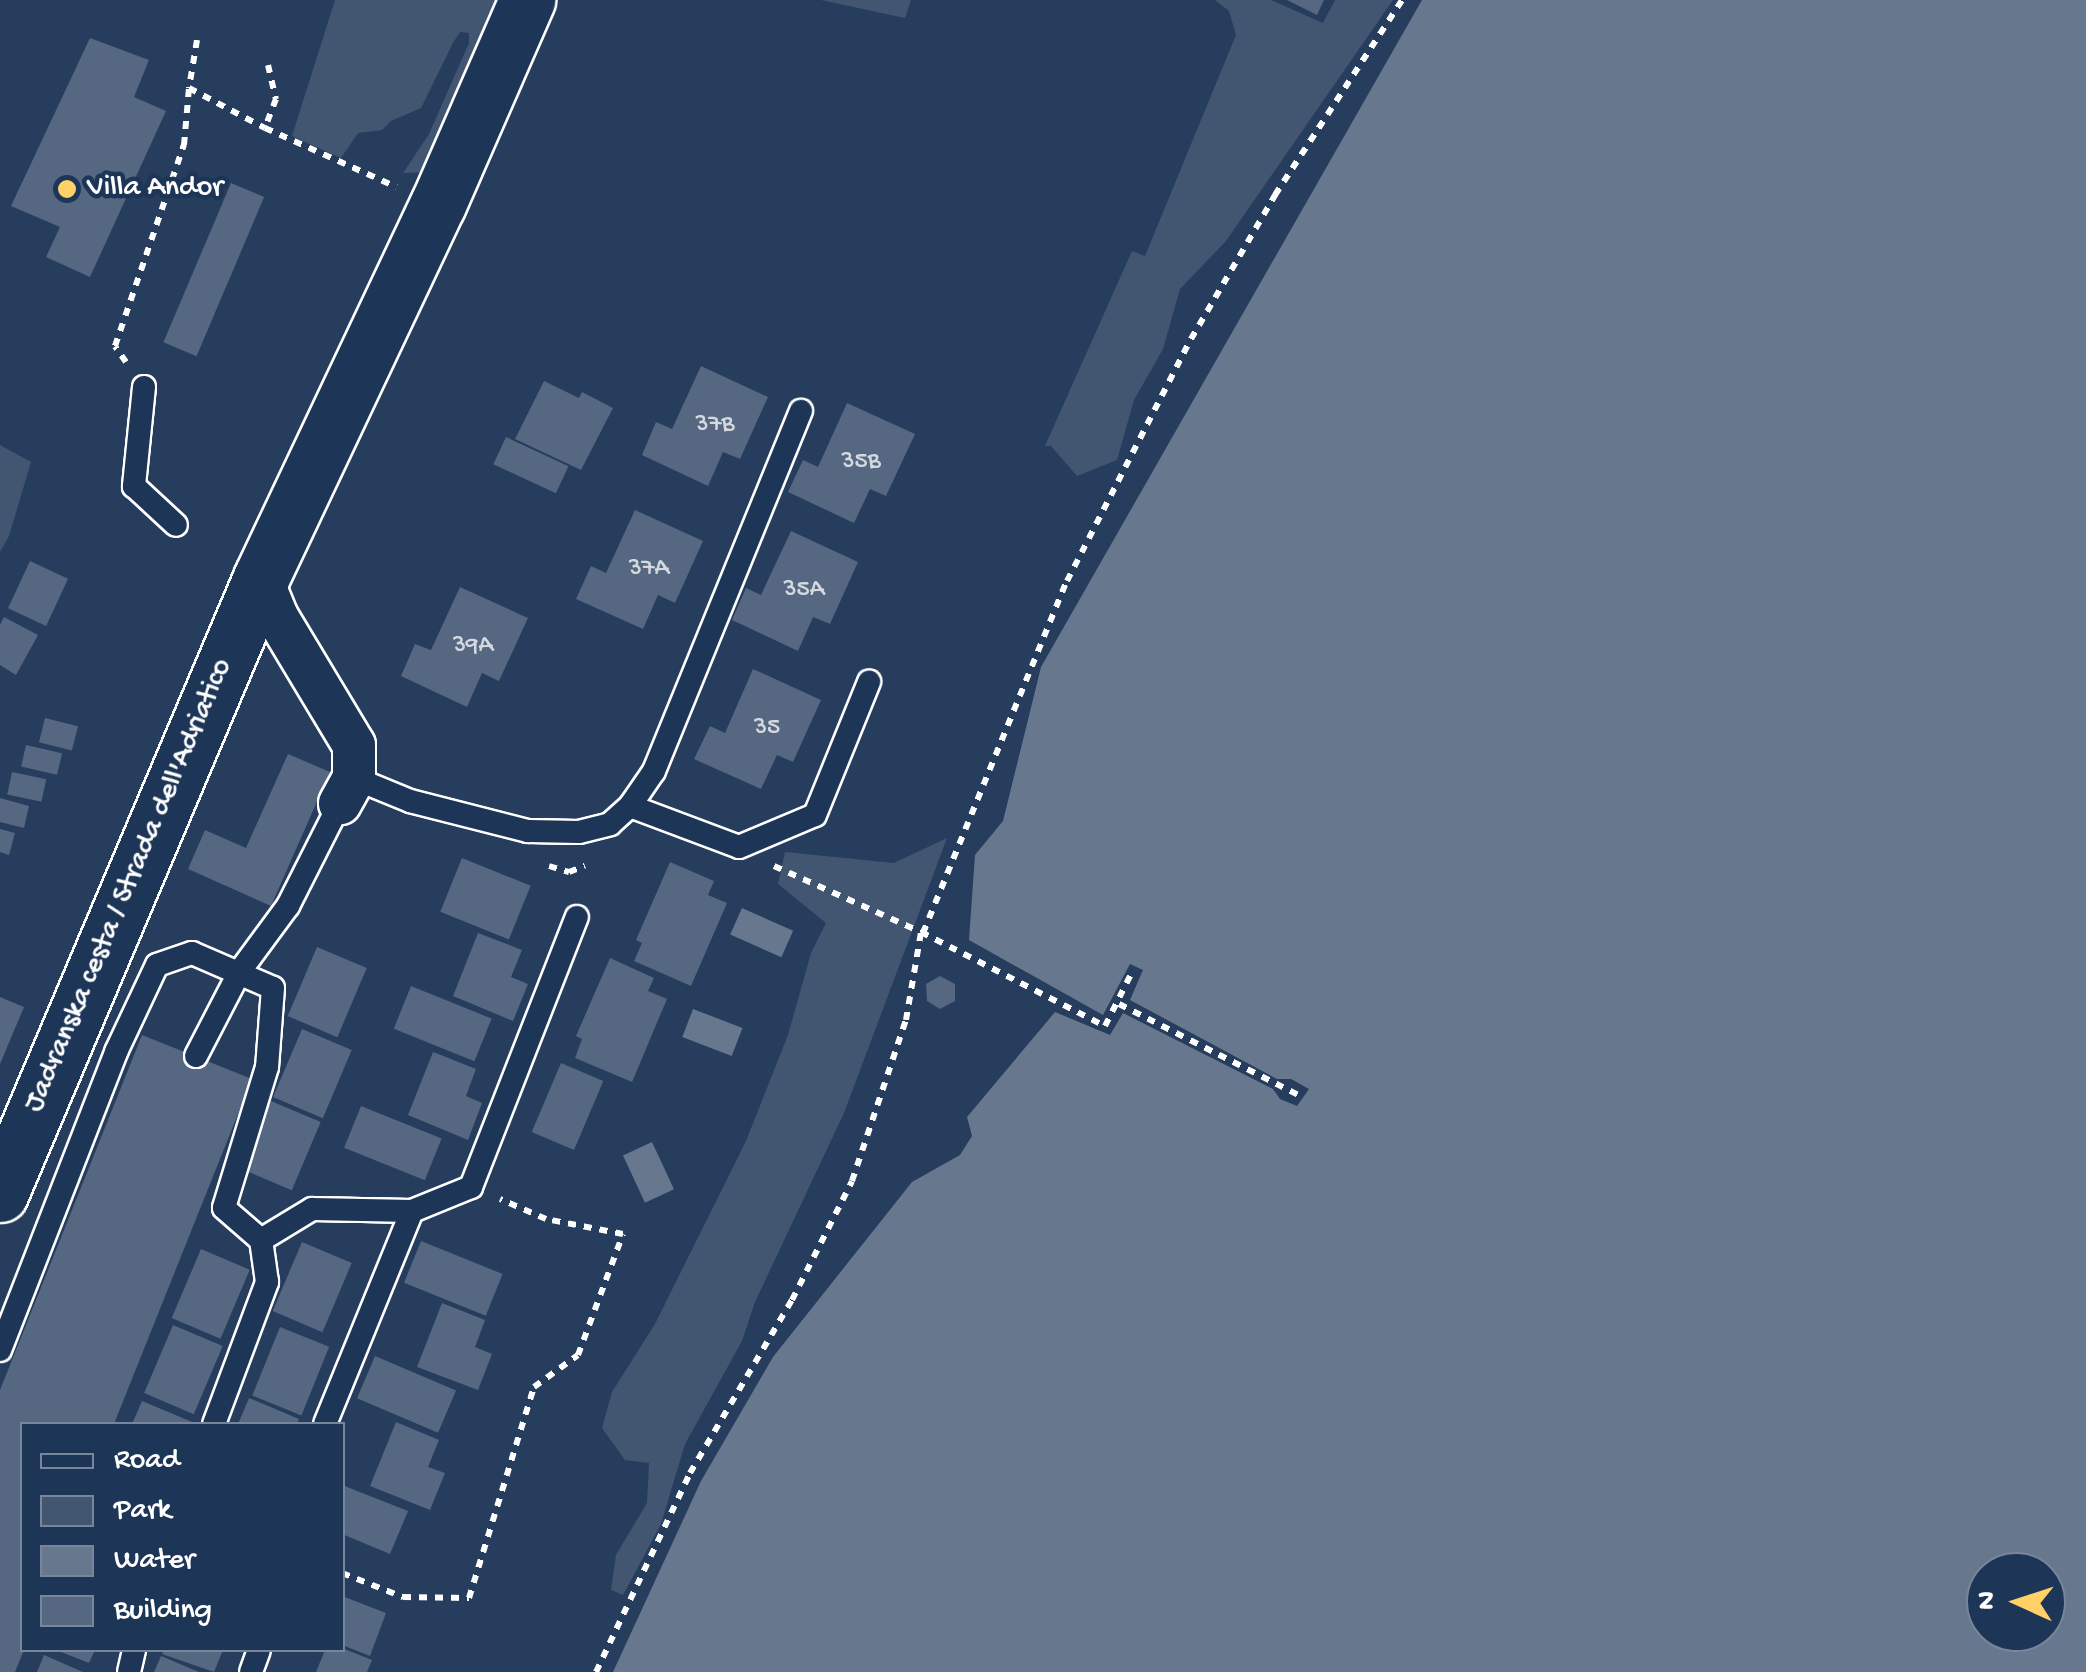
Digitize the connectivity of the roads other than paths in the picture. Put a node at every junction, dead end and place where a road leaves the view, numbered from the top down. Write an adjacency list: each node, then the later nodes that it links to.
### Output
1 (527, 0): 5 (main road, Jadranska cesta / Strada dell'Adriatico)
2 (144, 387): 4 (lane)
3 (801, 411): 8 (lane)
4 (176, 525)
5 (261, 578): 7 (street); 12 (main road, Jadranska cesta / Strada dell'Adriatico)
6 (869, 682): 8 (lane)
7 (347, 791): 8 (lane); 10 (lane)
8 (630, 806)
9 (577, 917): 13 (lane)
10 (240, 972): 11 (lane); 14 (lane); 15 (lane)
11 (196, 1056)
12 (0, 1194)
13 (412, 1211): 14 (lane); 17 (lane)
14 (261, 1240): 16 (lane)
15 (0, 1350)
16 (215, 1422)
17 (326, 1422)

